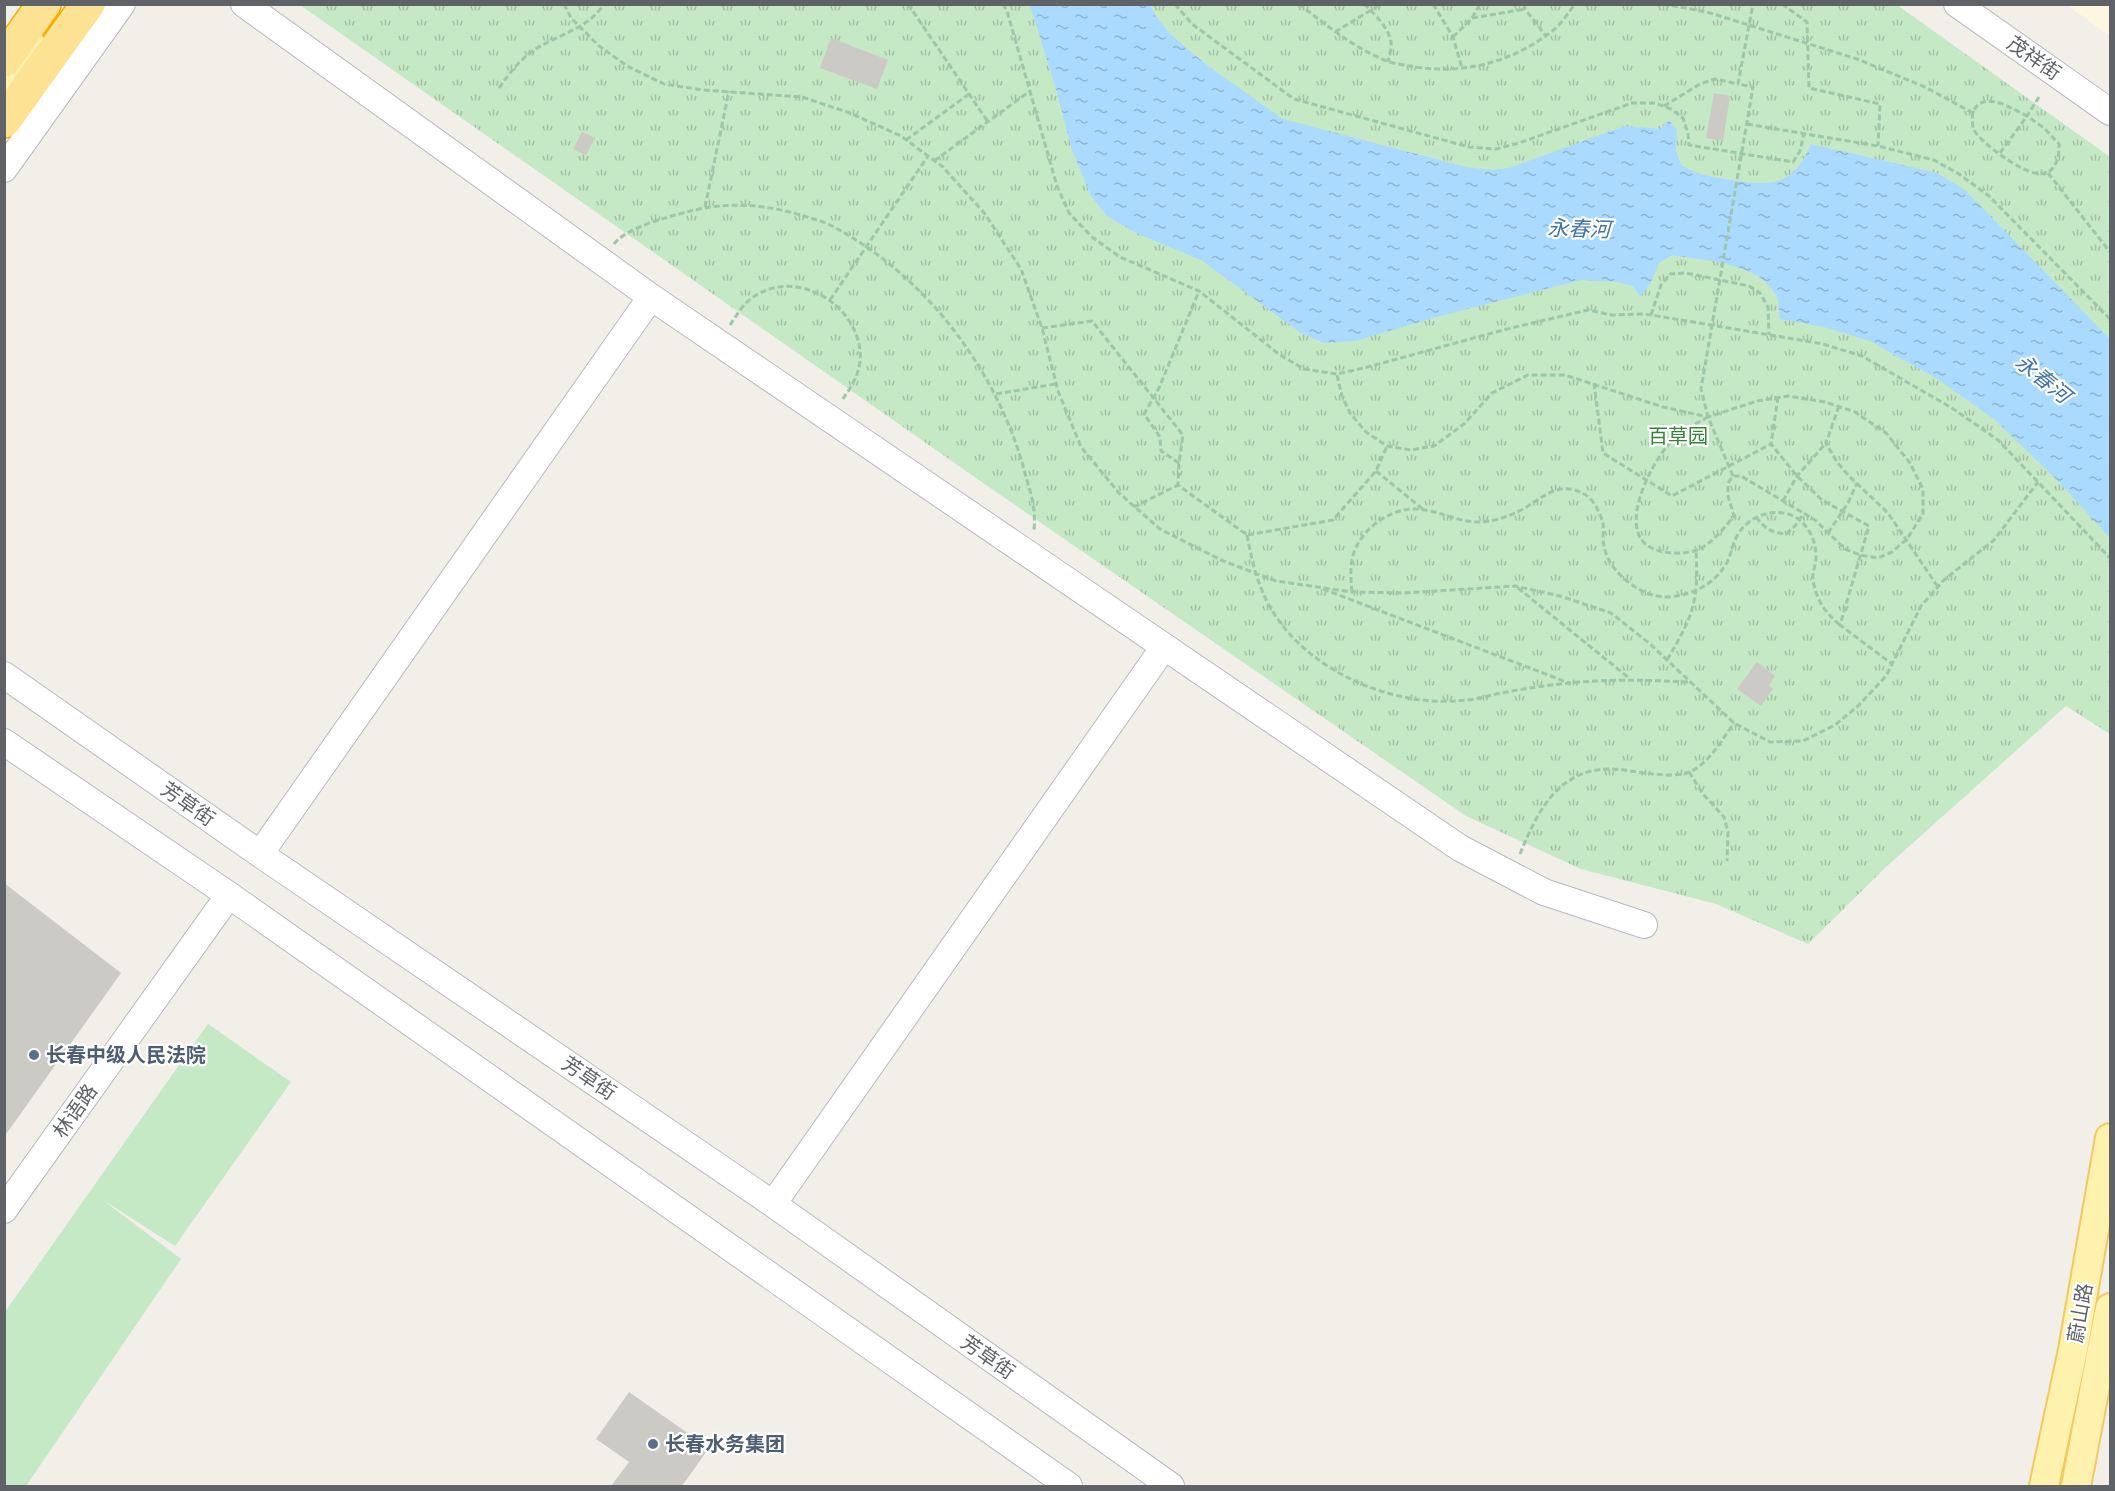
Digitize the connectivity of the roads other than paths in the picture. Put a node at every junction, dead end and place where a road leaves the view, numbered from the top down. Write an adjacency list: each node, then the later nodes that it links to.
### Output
1 (44, 4): 7 (highway)
2 (60, 4): 8 (main road)
3 (88, 4): 10 (highway)
4 (122, 4): 11 (street)
5 (244, 4): 12 (street)
6 (1957, 4): 9 (street, 茂祥街)
7 (4, 60)
8 (4, 81)
9 (2110, 112)
10 (4, 121)
11 (4, 169)
12 (651, 297): 13 (street); 16 (street)
13 (1164, 647): 18 (street); 20 (street)
14 (4, 675): 16 (street, 芳草街)
15 (4, 742): 17 (street)
16 (260, 854): 20 (street, 芳草街)
17 (229, 895): 21 (street, 林语路); 23 (street)
18 (1644, 925)
19 (2110, 1138): 25 (main road, 蔚山路)
20 (773, 1204): 24 (street, 芳草街)
21 (4, 1210)
22 (2110, 1308): 26 (main road, 蔚山路)
23 (1069, 1486)
24 (1171, 1486)
25 (2044, 1486)
26 (2076, 1486)

